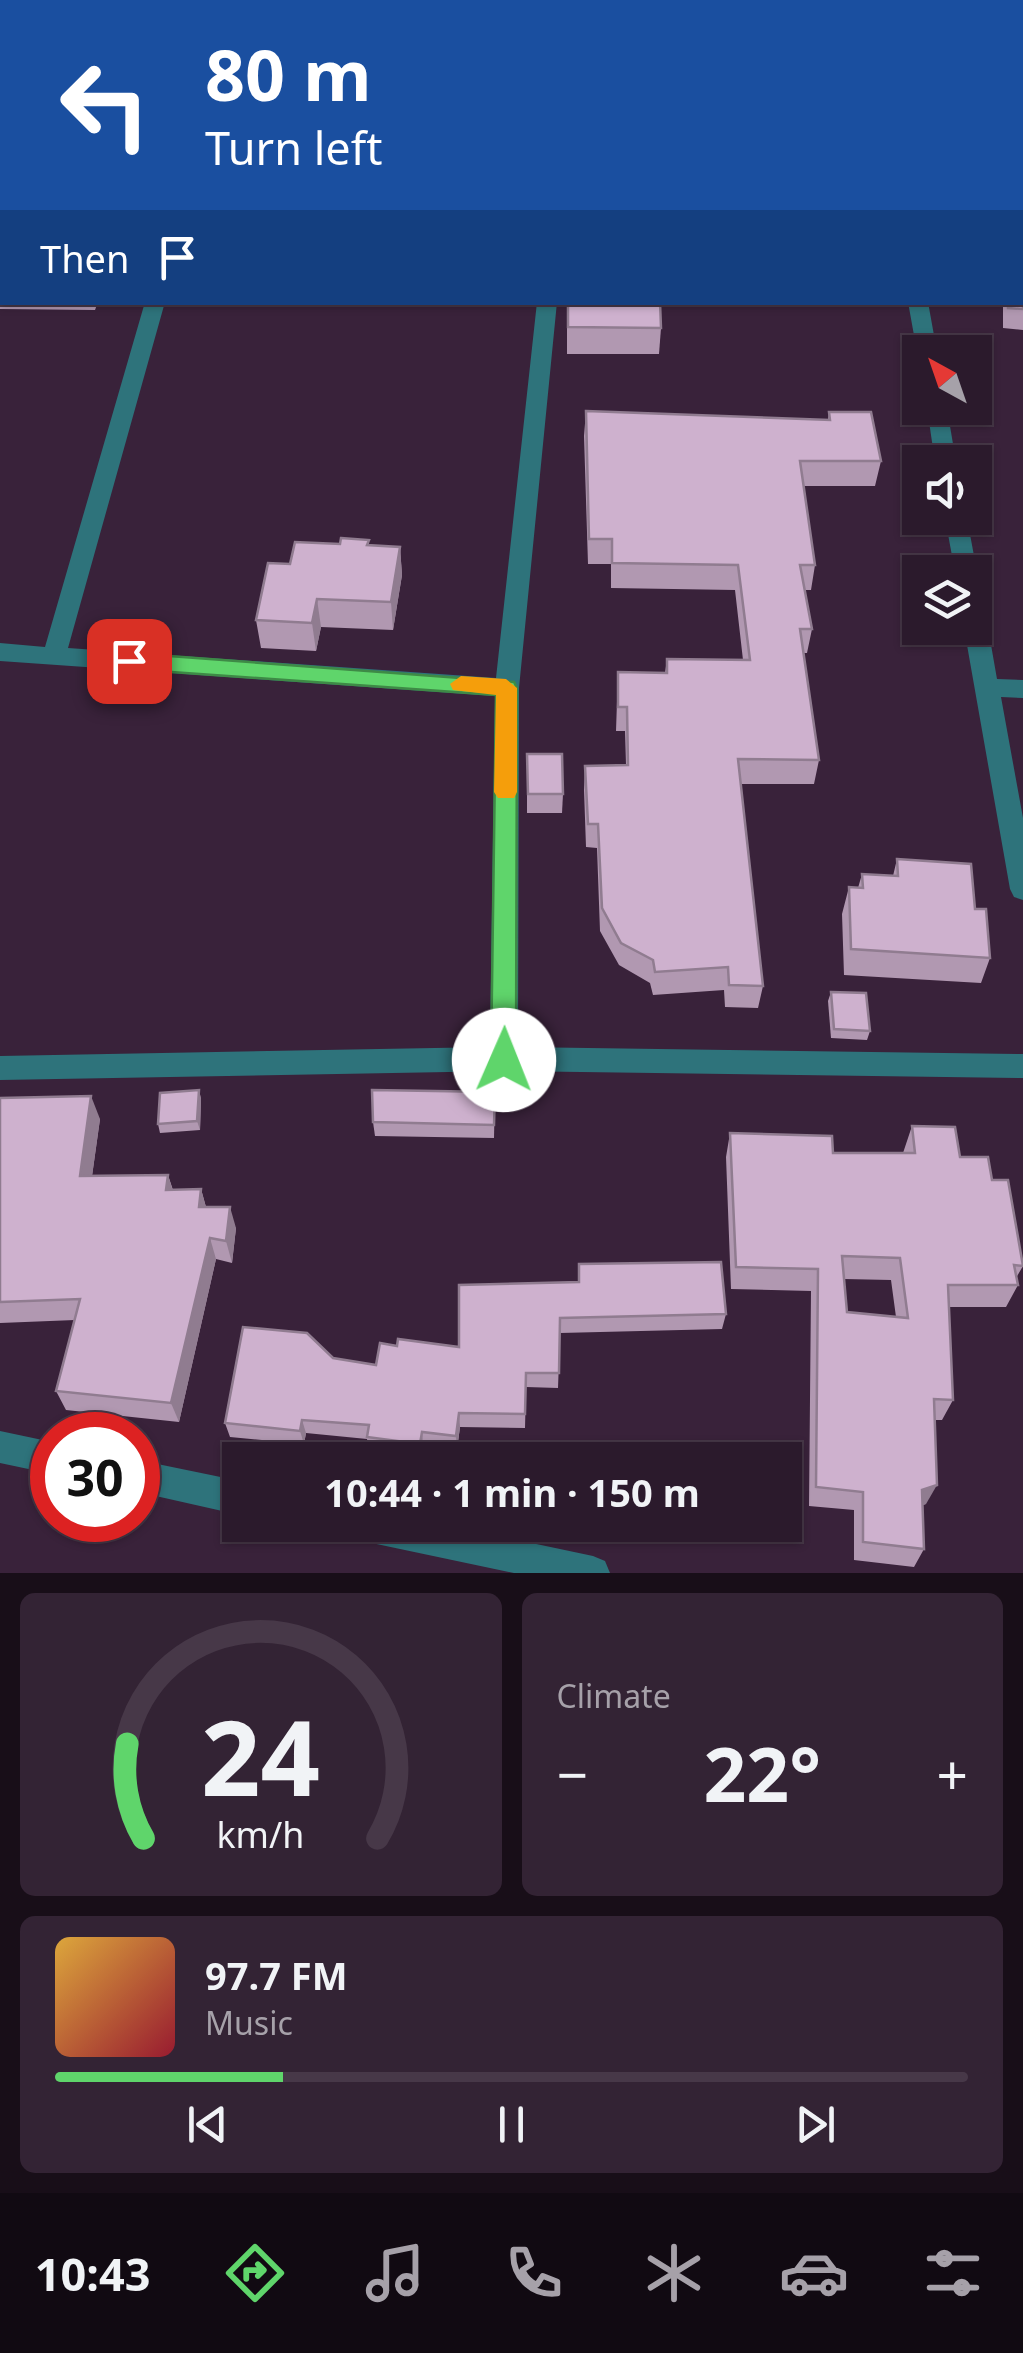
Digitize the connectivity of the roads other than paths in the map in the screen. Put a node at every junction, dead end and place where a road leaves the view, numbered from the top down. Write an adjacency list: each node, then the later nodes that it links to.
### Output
1 (154, 305): 7 (street)
2 (547, 305): 8 (street)
3 (919, 305): 4 (street)
4 (924, 335)
5 (979, 645): 9 (street)
6 (0, 652): 7 (street)
7 (54, 656): 8 (street)
8 (506, 688): 12 (street)
9 (987, 688): 10 (street); 11 (street)
10 (1023, 689)
11 (1023, 889)
12 (504, 1060): 13 (street); 14 (street)
13 (1023, 1066)
14 (0, 1068)
15 (0, 1447): 16 (street)
16 (30, 1453)
17 (160, 1481): 18 (street)
18 (222, 1494)
19 (446, 1542): 20 (street)
20 (593, 1573)

